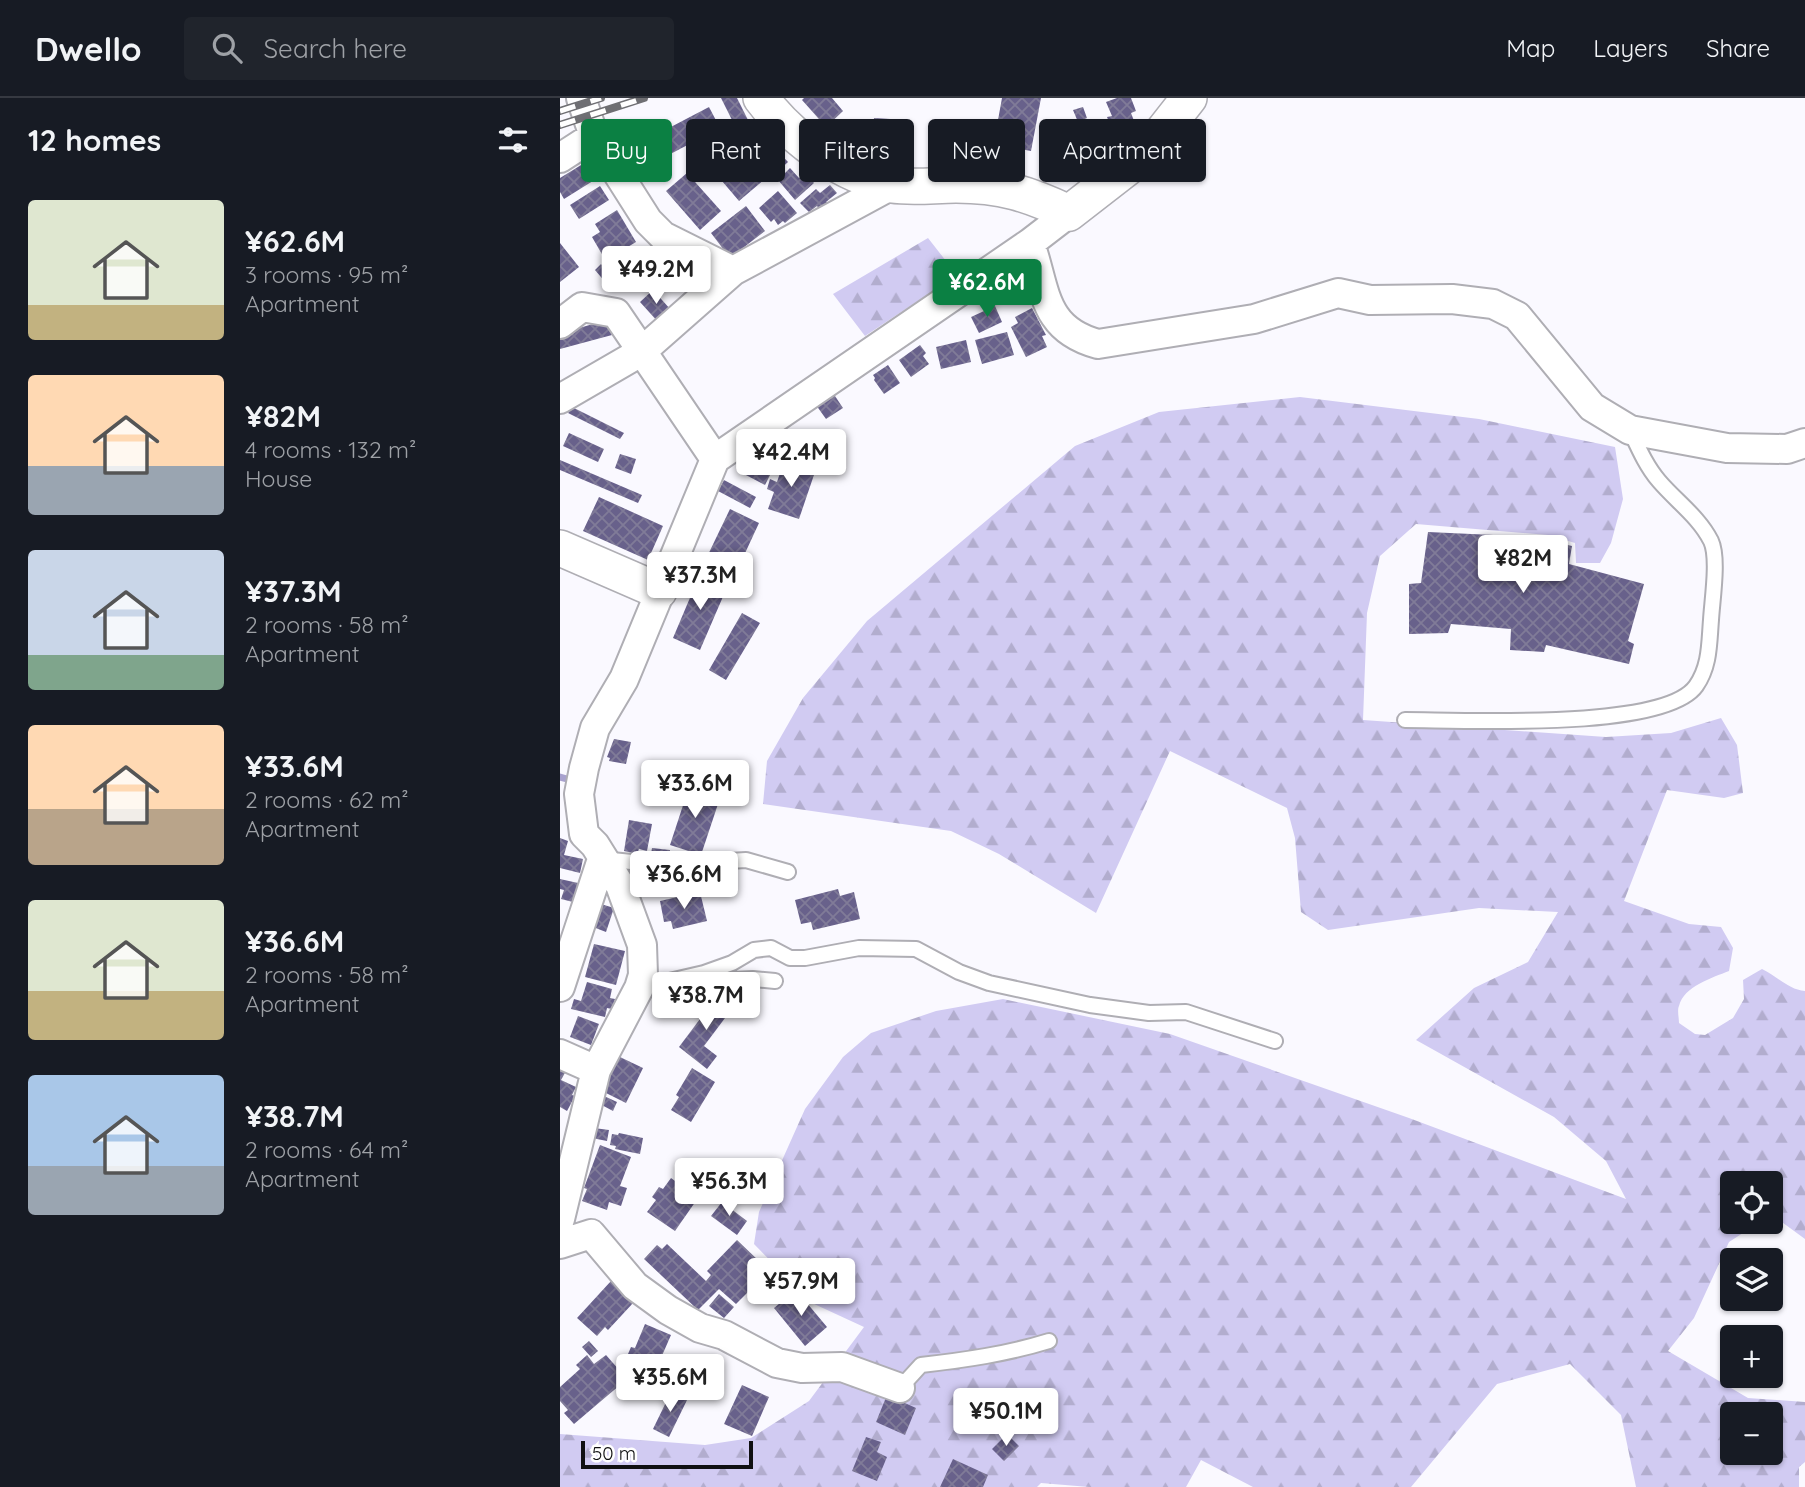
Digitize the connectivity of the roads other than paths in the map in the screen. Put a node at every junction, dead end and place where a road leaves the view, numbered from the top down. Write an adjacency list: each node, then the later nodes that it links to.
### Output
1 (580, 98): 4 (street)
2 (761, 98): 8 (street)
3 (1189, 98): 9 (street)
4 (588, 119)
5 (581, 144): 6 (street)
6 (560, 158)
7 (623, 182): 11 (street)
8 (892, 185): 9 (street); 11 (street)
9 (1069, 214): 10 (street)
10 (1030, 243): 15 (street); 17 (street)
11 (733, 271): 13 (street)
12 (560, 324): 13 (street)
13 (641, 352): 14 (street); 17 (street)
14 (560, 399)
15 (1630, 430): 16 (street); 20 (lane)
16 (1805, 443)
17 (715, 459): 19 (street)
18 (560, 548): 19 (street)
19 (659, 591): 21 (street)
20 (1405, 720)
21 (603, 859): 22 (lane); 24 (street); 25 (street)
22 (788, 872)
23 (775, 981): 24 (lane)
24 (646, 986): 26 (lane); 28 (street)
25 (560, 987)
26 (1275, 1041)
27 (560, 1054): 28 (street)
28 (596, 1070): 29 (street)
29 (560, 1219)
30 (560, 1244): 32 (street)
31 (1049, 1341): 32 (lane)
32 (900, 1388)

